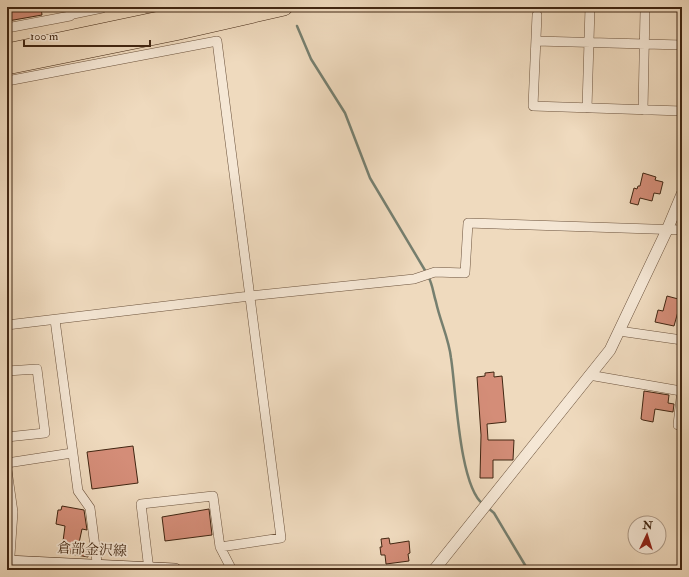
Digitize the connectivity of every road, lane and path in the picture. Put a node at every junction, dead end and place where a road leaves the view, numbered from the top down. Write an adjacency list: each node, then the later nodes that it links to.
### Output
1 (102, 7): 5 (street)
2 (221, 7): 13 (highway)
3 (284, 7): 14 (highway)
4 (590, 7): 10 (street)
5 (72, 10): 8 (street)
6 (645, 10): 11 (street)
7 (537, 15): 9 (street)
8 (7, 28)
9 (536, 41): 10 (street); 16 (street)
10 (589, 42): 11 (street); 16 (street)
11 (644, 44): 12 (street); 17 (street)
12 (682, 45)
13 (7, 52)
14 (7, 66)
15 (7, 81): 22 (street)
16 (587, 108): 17 (street)
17 (643, 110): 18 (street)
18 (682, 111)
19 (682, 194): 20 (street)
20 (667, 230): 21 (street); 22 (street); 25 (street)
21 (682, 230)
22 (250, 296): 23 (street); 35 (street)
23 (54, 320): 24 (street); 32 (street)
24 (7, 325)
25 (619, 331): 26 (street); 28 (street)
26 (682, 340)
27 (7, 372): 31 (street)
28 (589, 375): 29 (street); 41 (street)
29 (682, 389): 30 (street)
30 (682, 427)
31 (7, 437)
32 (72, 453): 33 (street); 37 (street)
33 (7, 462)
34 (7, 470): 36 (street)
35 (220, 547): 38 (street); 40 (street)
36 (8, 565): 37 (main road, 倉部金沢線)
37 (97, 568): 38 (main road, 倉部金沢線)
38 (149, 569): 39 (main road, 倉部金沢線)
39 (175, 570)
40 (232, 570)
41 (434, 570)

